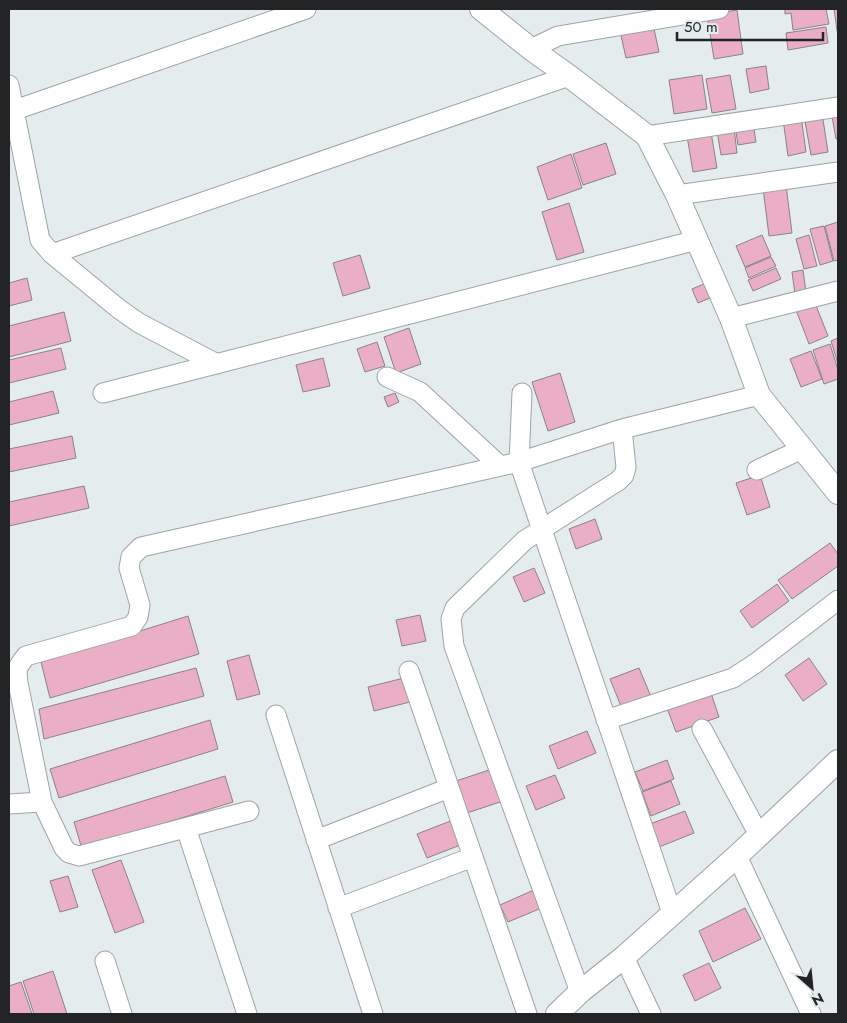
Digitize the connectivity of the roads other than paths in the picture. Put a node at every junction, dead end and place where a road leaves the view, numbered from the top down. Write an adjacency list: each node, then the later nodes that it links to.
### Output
1 (306, 9): 8 (street)
2 (481, 9): 4 (street)
3 (719, 9): 4 (street)
4 (531, 49): 5 (street)
5 (569, 76): 9 (street); 13 (street)
6 (9, 85): 8 (street)
7 (838, 107): 9 (street)
8 (11, 111): 13 (street)
9 (647, 136): 11 (street)
10 (838, 172): 11 (street)
11 (677, 194): 12 (street)
12 (697, 240): 15 (street); 16 (street)
13 (52, 254): 16 (street)
14 (838, 291): 15 (street)
15 (731, 318): 20 (street)
16 (217, 364): 18 (street)
17 (387, 377): 24 (street)
18 (103, 393)
19 (522, 393): 23 (street)
20 (759, 395): 21 (street); 22 (street)
21 (622, 429): 23 (street); 27 (street)
22 (802, 449): 25 (street); 26 (street)
23 (520, 462): 24 (street); 27 (street)
24 (500, 466): 35 (street)
25 (757, 470)
26 (834, 481)
27 (542, 529): 31 (street); 47 (street)
28 (838, 600): 31 (street)
29 (409, 671): 34 (street)
30 (276, 715): 40 (street)
31 (606, 720): 44 (street)
32 (702, 729): 39 (street)
33 (836, 768): 39 (street)
34 (449, 788): 40 (street); 42 (street)
35 (42, 802): 36 (street); 38 (street)
36 (9, 804)
37 (249, 811): 38 (street)
38 (186, 828): 50 (street)
39 (759, 835): 41 (street)
40 (316, 840): 43 (street)
41 (737, 856): 44 (street); 48 (street)
42 (473, 857): 43 (street); 52 (street)
43 (338, 908): 51 (street)
44 (672, 913): 45 (street)
45 (624, 957): 47 (street); 54 (street)
46 (105, 961): 49 (street)
47 (580, 992): 53 (street)
48 (808, 1013)
49 (122, 1014)
50 (247, 1014)
51 (373, 1014)
52 (527, 1014)
53 (557, 1014)
54 (651, 1014)

